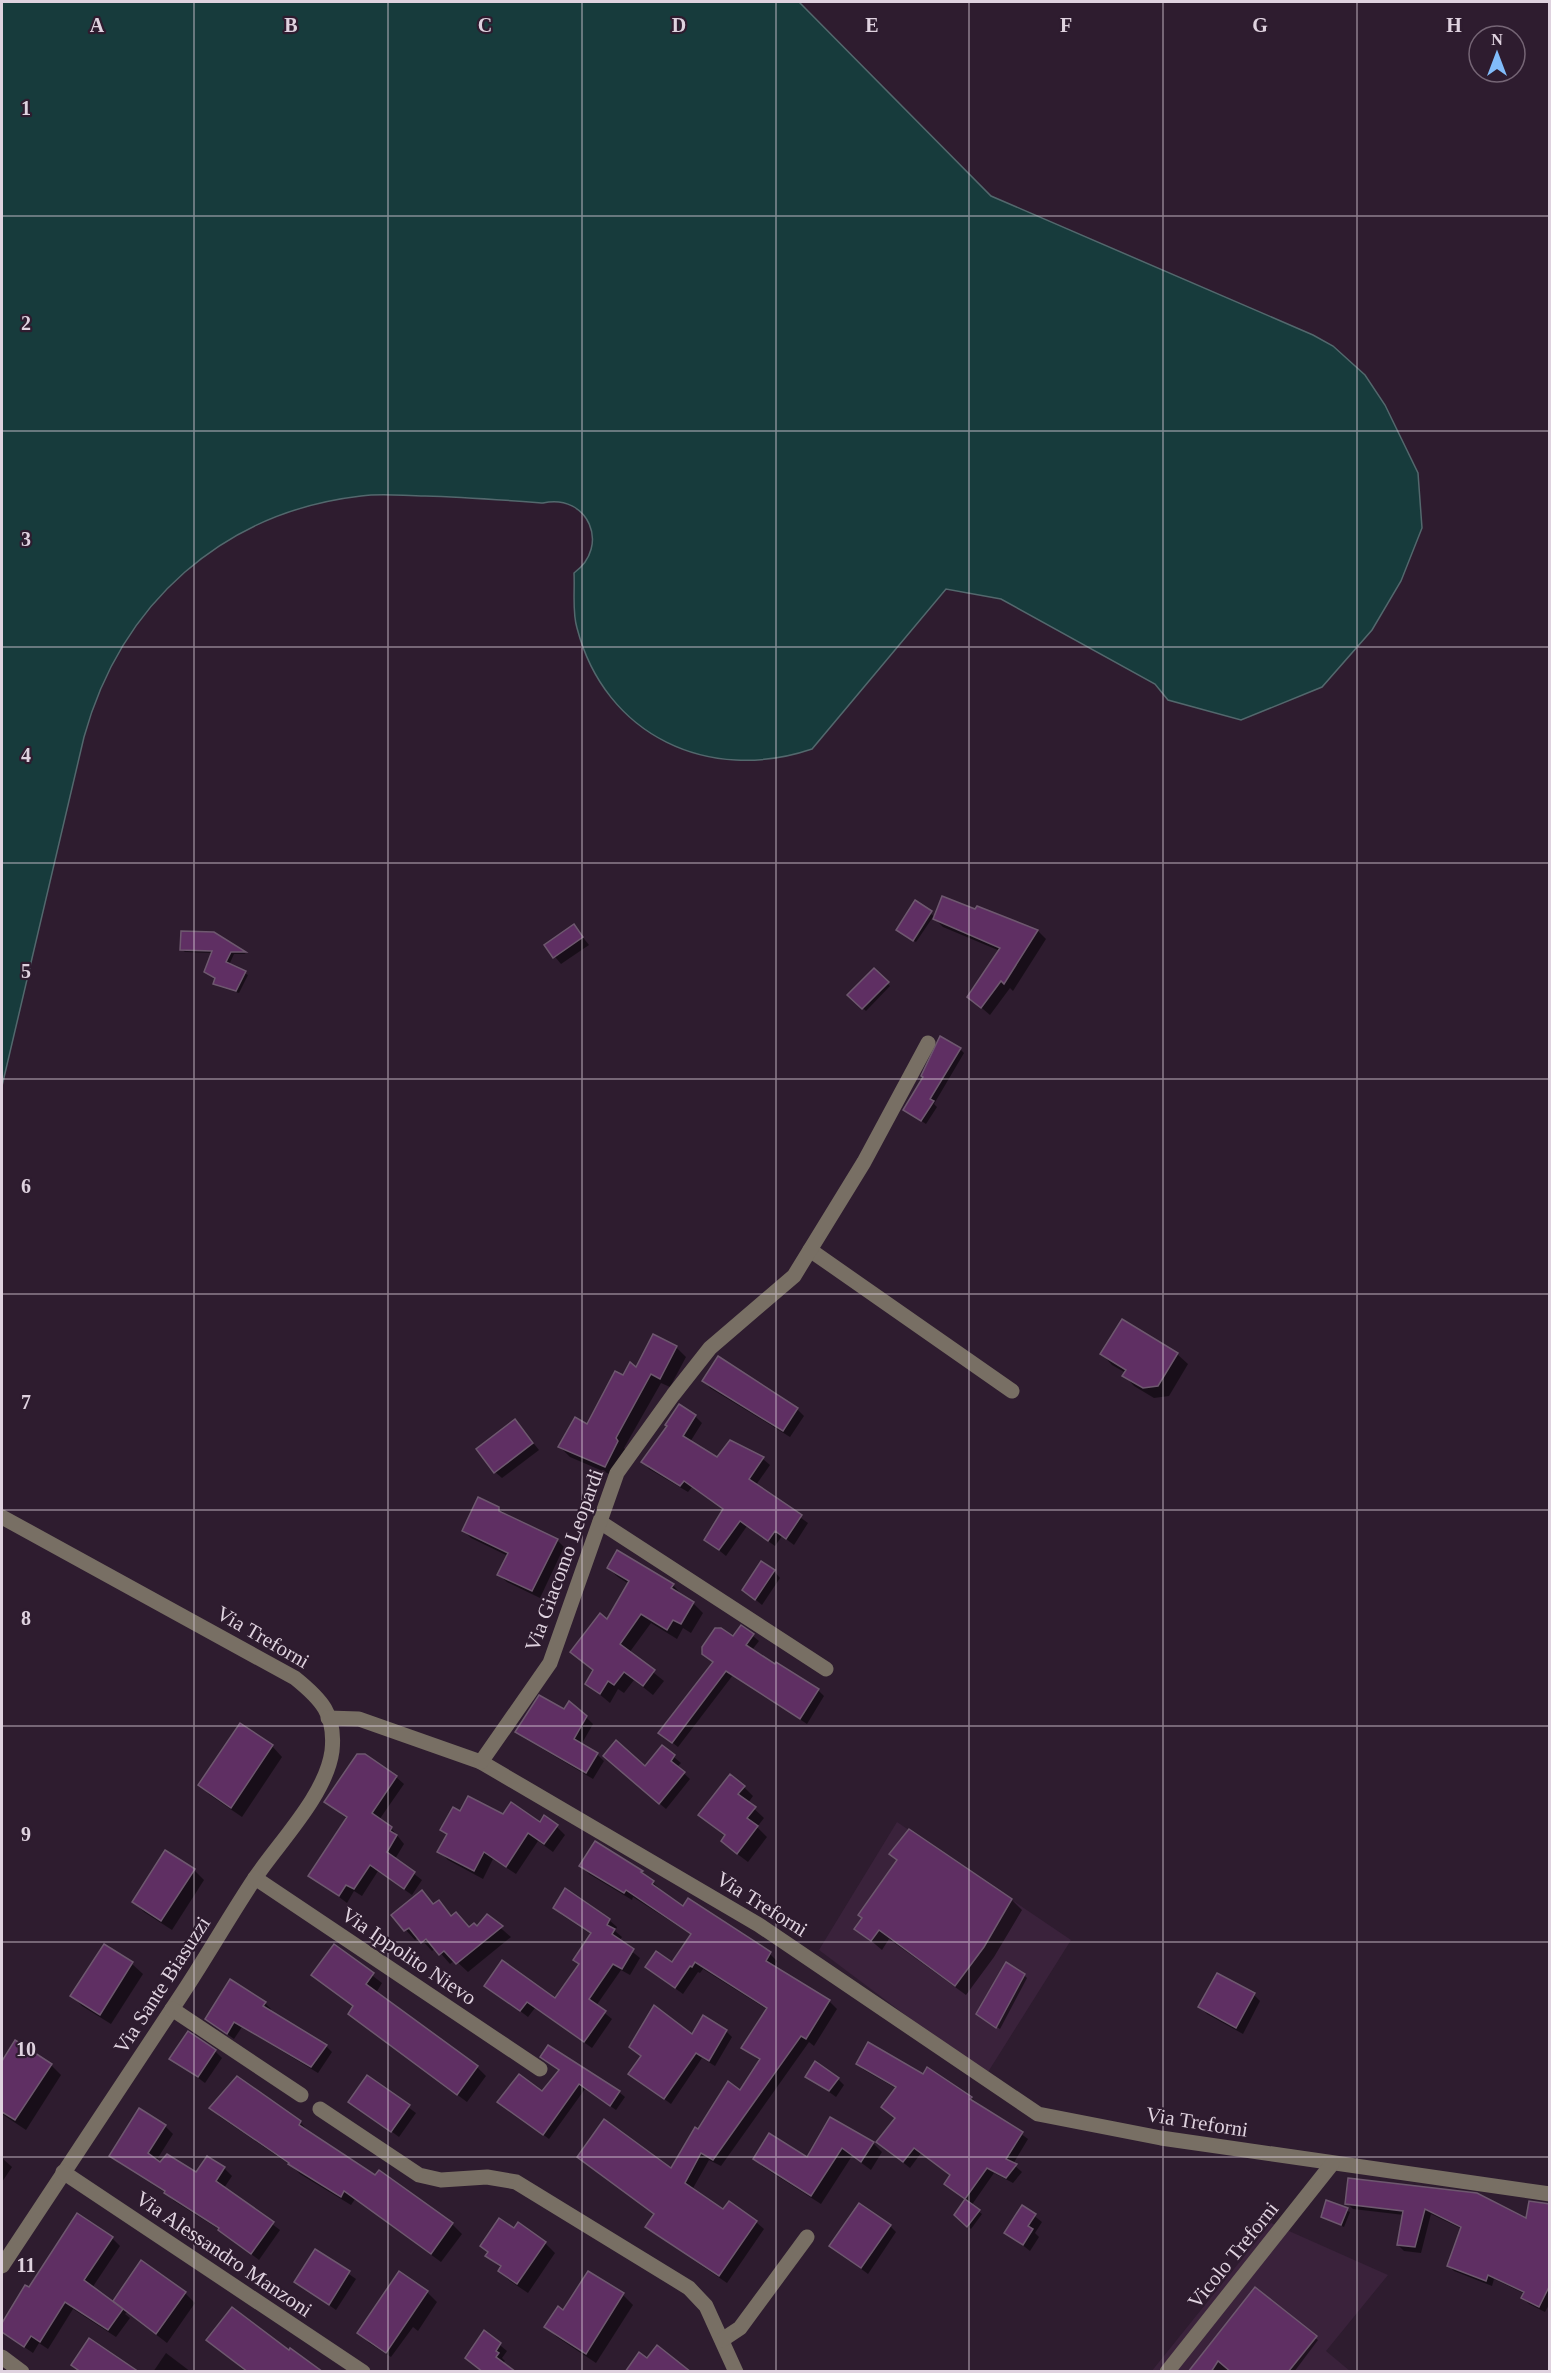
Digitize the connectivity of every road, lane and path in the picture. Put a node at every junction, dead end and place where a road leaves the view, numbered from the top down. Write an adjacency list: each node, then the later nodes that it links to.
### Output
1 (928, 1043): 2 (street, Via Giacomo Leopardi)
2 (810, 1250): 3 (street); 5 (street, Via Giacomo Leopardi)
3 (1012, 1391)
4 (2, 1517): 7 (street, Via Treforni)
5 (600, 1522): 6 (street); 8 (street, Via Giacomo Leopardi)
6 (826, 1669)
7 (328, 1718): 8 (street, Via Treforni); 9 (street, Via Sante Biasuzzi)
8 (480, 1762): 14 (street, Via Treforni)
9 (255, 1878): 10 (street, Via Sante Biasuzzi); 11 (street, Via Ippolito Nievo)
10 (172, 2009): 12 (street); 15 (street, Via Sante Biasuzzi)
11 (540, 2069)
12 (301, 2095)
13 (320, 2109): 19 (street)
14 (1332, 2164): 16 (street, Via Treforni); 24 (street, Vicolo Treforni)
15 (63, 2172): 18 (street, Via Sante Biasuzzi); 22 (street, Via Alessandro Manzoni)
16 (1550, 2194)
17 (807, 2237): 19 (street)
18 (2, 2266)
19 (722, 2340): 23 (street)
20 (2, 2357): 21 (street)
21 (22, 2372)
22 (363, 2372)
23 (736, 2372)
24 (1167, 2372)

